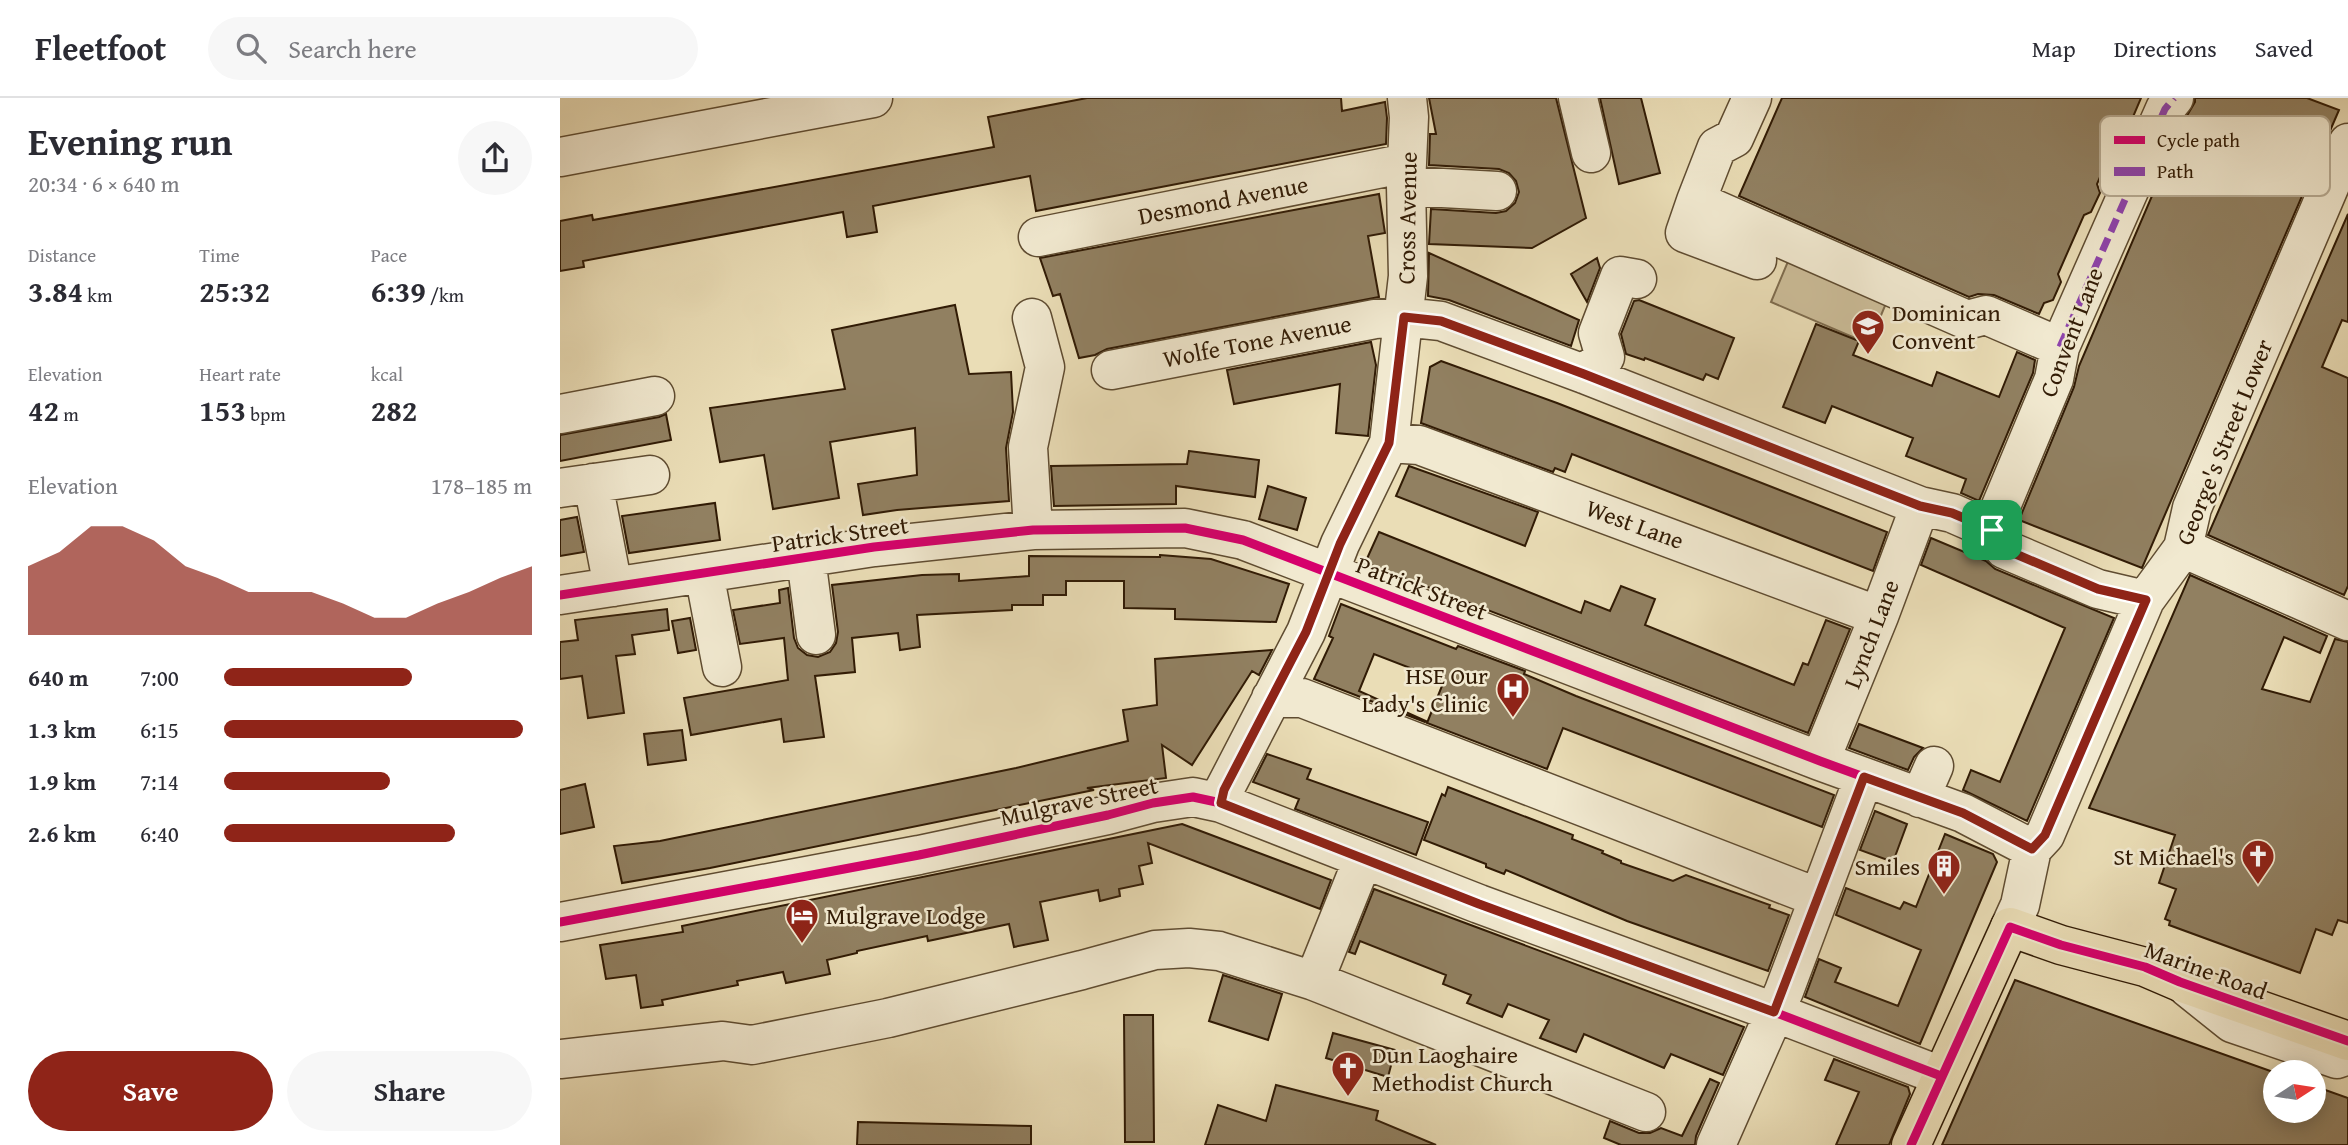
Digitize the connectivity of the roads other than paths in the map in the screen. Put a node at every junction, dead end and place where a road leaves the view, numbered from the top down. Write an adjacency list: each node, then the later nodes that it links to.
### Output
1 (873, 98): 9 (street)
2 (1408, 98): 10 (street, Cross Avenue)
3 (1578, 98): 8 (street)
4 (1752, 98): 15 (street)
5 (2174, 98): 6 (street, Convent Lane)
6 (2162, 116)
7 (2348, 143): 11 (street, George's Street Lower)
8 (1591, 153)
9 (560, 157)
10 (1406, 174): 12 (street, Desmond Avenue); 16 (street, Desmond Avenue); 19 (street, Cross Avenue)
11 (2330, 185)
12 (1497, 191)
13 (2127, 196): 21 (street, Convent Lane)
14 (2325, 196): 32 (street, George's Street Lower)
15 (1696, 201): 17 (street); 21 (street)
16 (1038, 237)
17 (1757, 260)
18 (1637, 279): 23 (street)
19 (1404, 317): 22 (street, Wolfe Tone Avenue); 23 (street, Wolfe Tone Avenue); 26 (street, Cross Avenue)
20 (1032, 318): 30 (street)
21 (2060, 347): 31 (street, Convent Lane)
22 (1111, 370)
23 (1584, 374): 29 (street, Wolfe Tone Avenue)
24 (655, 396): 25 (street)
25 (560, 414)
26 (1389, 443): 35 (street, Cross Avenue); 40 (street, West Lane)
27 (650, 475): 28 (street)
28 (577, 486): 36 (street)
29 (1920, 506): 31 (street, Wolfe Tone Avenue); 40 (street, Lynch Lane)
30 (1032, 530): 33 (street, Patrick Street); 35 (street, Patrick Street)
31 (1992, 530): 38 (street)
32 (2183, 548): 38 (street, George's Street Lower); 39 (street)
33 (806, 558): 34 (street, Patrick Street); 41 (street)
34 (704, 573): 36 (street, Patrick Street); 42 (street)
35 (1329, 573): 43 (street, Cross Avenue); 44 (street, Patrick Street)
36 (613, 587): 37 (street, Patrick Street)
37 (560, 595)
38 (2146, 600): 47 (street, George's Street Lower)
39 (2341, 615)
40 (1879, 616): 44 (street, Lynch Lane)
41 (819, 635)
42 (722, 667)
43 (1271, 698): 46 (street, Cross Avenue); 49 (street)
44 (1820, 761): 45 (street, Patrick Street)
45 (1864, 777): 47 (street, Patrick Street); 49 (street)
46 (1221, 803): 48 (street, Mulgrave Street); 50 (street, Mulgrave Street)
47 (2032, 849): 51 (street, George's Street Lower)
48 (1363, 859): 52 (street); 54 (street, Mulgrave Street)
49 (1819, 898): 54 (street)
50 (560, 922)
51 (2010, 927): 53 (main road, Marine Road); 58 (main road)
52 (1314, 981): 57 (street); 59 (street)
53 (2179, 982): 55 (main road, Marine Road); 56 (street)
54 (1774, 1012): 58 (street, Mulgrave Street); 60 (street)
55 (2348, 1041)
56 (2348, 1055)
57 (560, 1059)
58 (1941, 1076): 61 (main road)
59 (1646, 1112)
60 (1716, 1145)
61 (1911, 1145)

